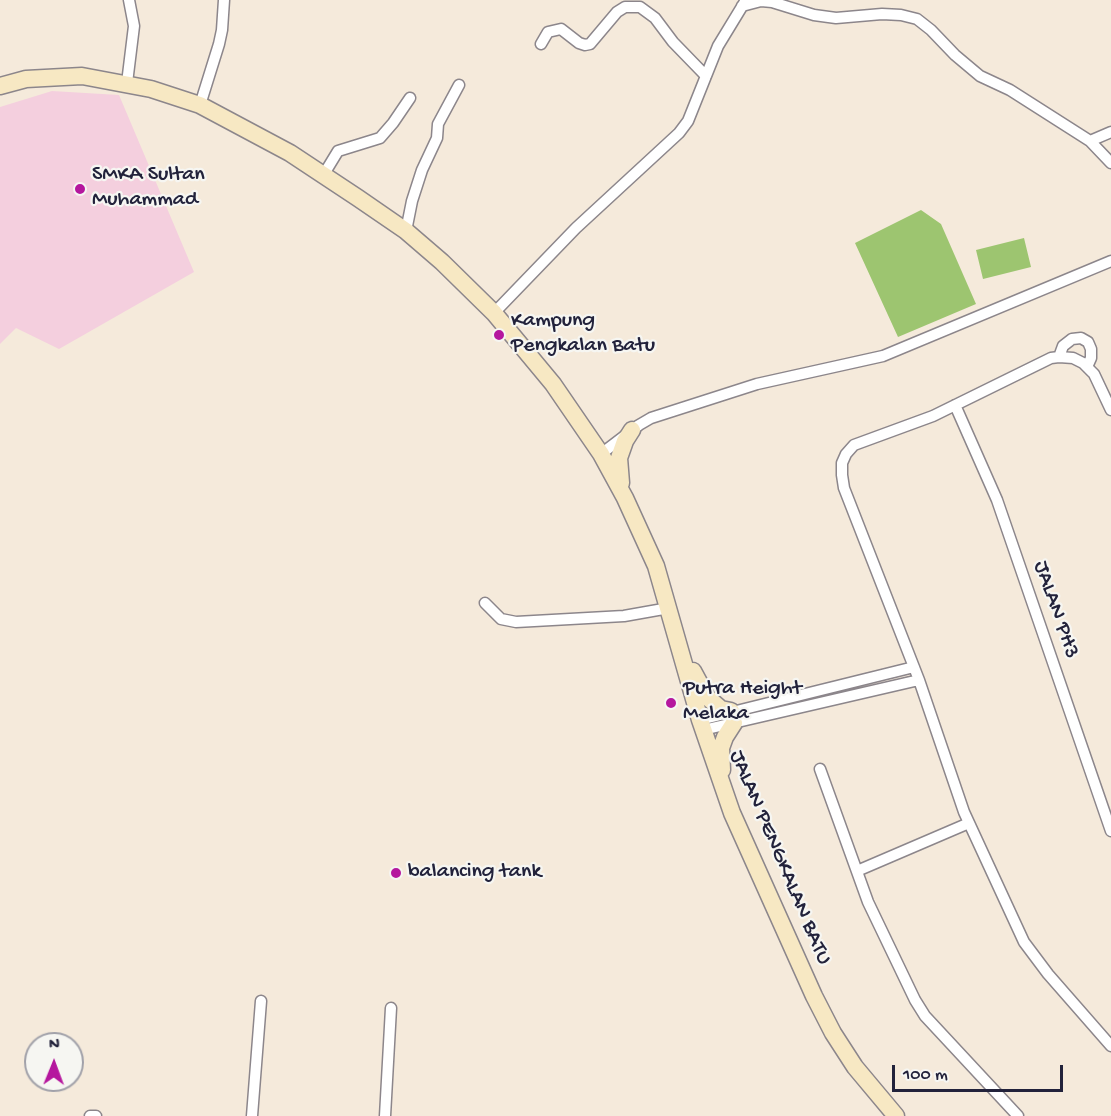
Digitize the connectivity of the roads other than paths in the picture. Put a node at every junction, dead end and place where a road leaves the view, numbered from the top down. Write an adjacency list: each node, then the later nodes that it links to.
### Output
1 (129, 0): 6 (street)
2 (224, 0): 10 (street)
3 (744, 3): 5 (street); 12 (street)
4 (541, 44): 5 (street)
5 (706, 76): 17 (street)
6 (127, 83): 8 (main road, JALAN PENGKALAN BATU); 10 (main road, JALAN PENGKALAN BATU)
7 (459, 85): 15 (street)
8 (0, 86)
9 (410, 98): 14 (street)
10 (200, 105): 14 (main road, JALAN PENGKALAN BATU)
11 (1111, 132): 12 (street)
12 (1090, 141): 13 (street)
13 (1111, 163)
14 (324, 174): 15 (main road, JALAN PENGKALAN BATU)
15 (406, 231): 17 (main road, JALAN PENGKALAN BATU)
16 (1111, 261): 22 (street)
17 (494, 313): 23 (main road, JALAN PENGKALAN BATU)
18 (1059, 357): 19 (street); 19 (street); 20 (street)
19 (1087, 367): 21 (street)
20 (955, 405): 28 (street); 39 (street, JALAN PH3)
21 (1111, 410)
22 (632, 430): 23 (street); 24 (main road)
23 (601, 454): 24 (main road, JALAN PENGKALAN BATU)
24 (626, 498): 26 (main road, JALAN PENGKALAN BATU)
25 (485, 603): 26 (street)
26 (669, 608): 27 (main road, JALAN PENGKALAN BATU)
27 (680, 647): 33 (main road); 35 (main road, JALAN PENGKALAN BATU)
28 (914, 667): 29 (street); 30 (street)
29 (919, 680): 32 (street); 38 (street)
30 (789, 698): 31 (street); 32 (street)
31 (757, 705): 33 (street); 34 (street)
32 (792, 710): 34 (street)
33 (733, 717): 34 (street); 35 (street); 37 (main road)
34 (760, 717)
35 (701, 725): 37 (main road, JALAN PENGKALAN BATU)
36 (820, 769): 40 (street)
37 (722, 787): 48 (main road, JALAN PENGKALAN BATU)
38 (969, 823): 40 (street); 43 (street)
39 (1111, 831)
40 (857, 871): 49 (street)
41 (261, 1001): 46 (street)
42 (391, 1008): 47 (street)
43 (1111, 1046)
44 (90, 1116): 45 (street)
45 (96, 1116)
46 (252, 1116)
47 (385, 1116)
48 (896, 1116)
49 (1018, 1116)

